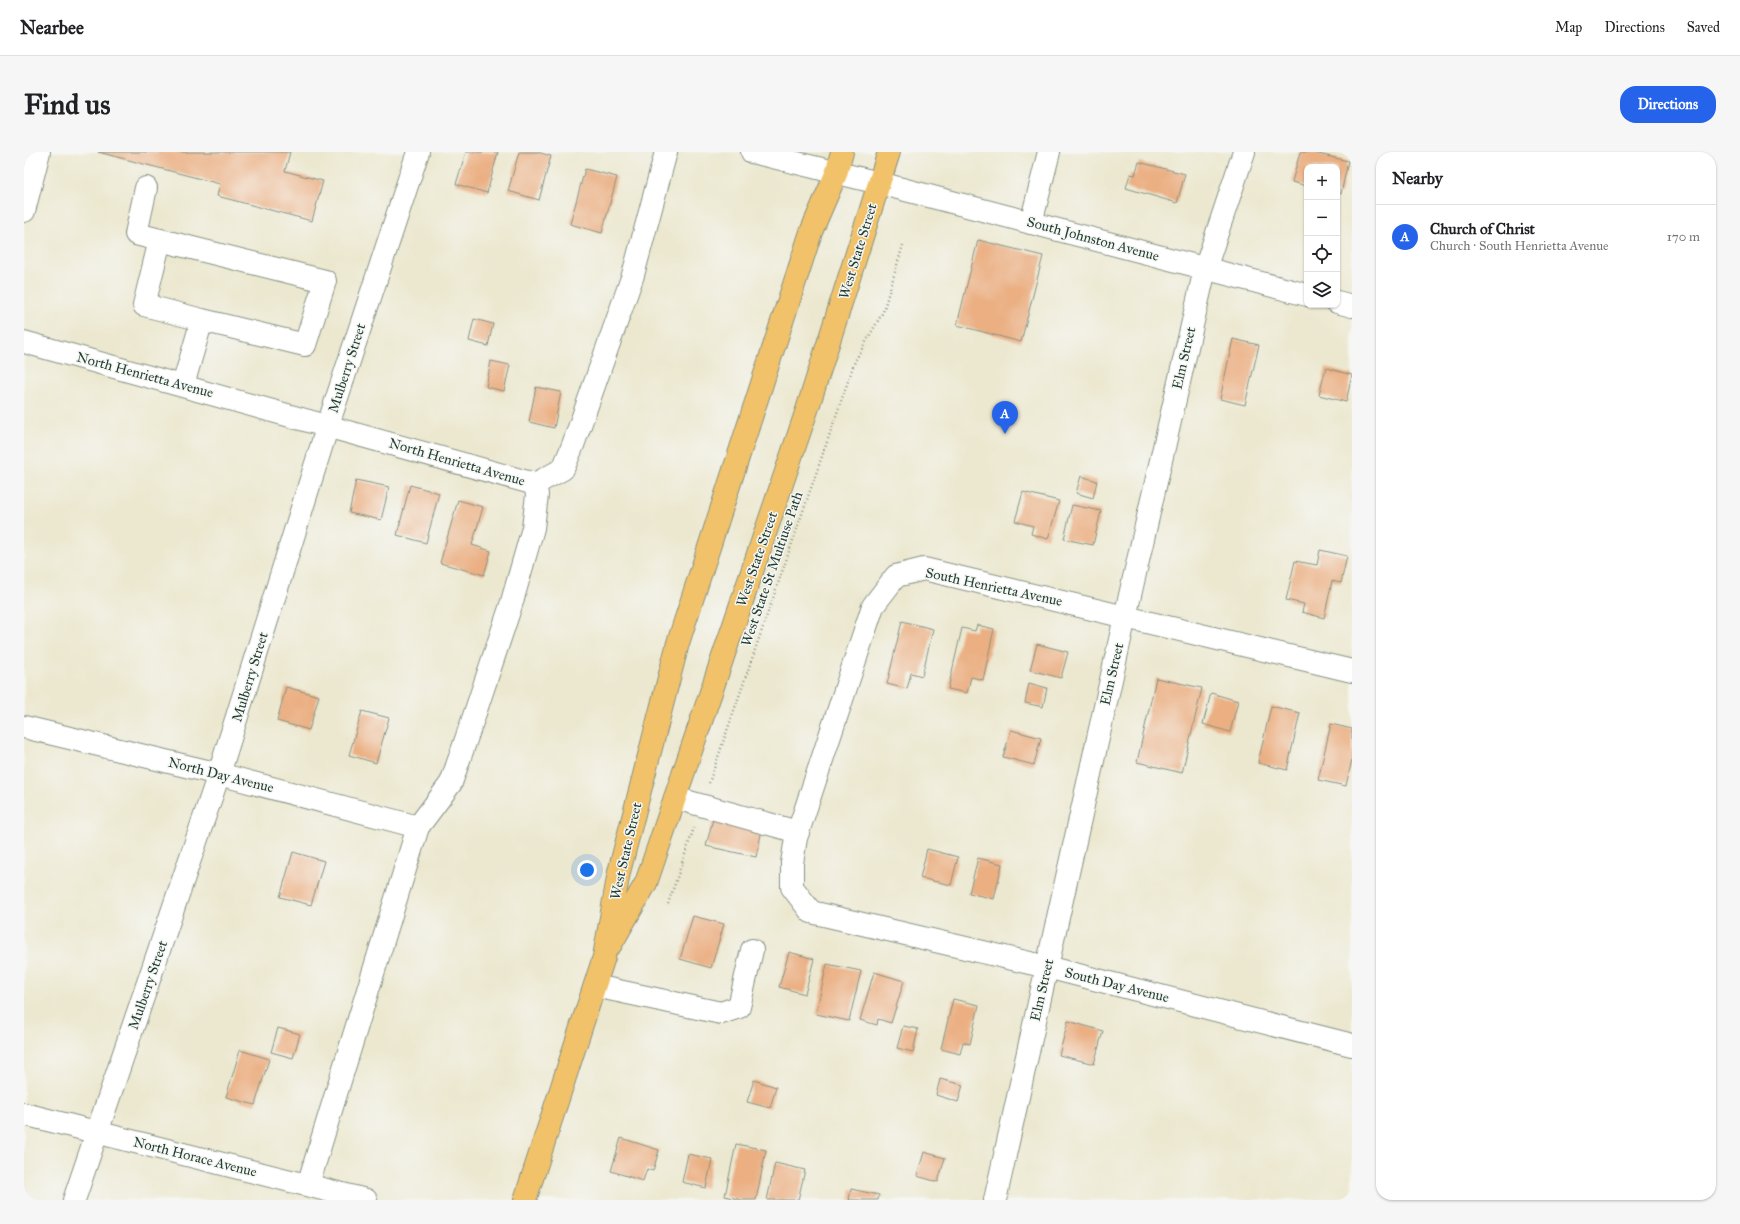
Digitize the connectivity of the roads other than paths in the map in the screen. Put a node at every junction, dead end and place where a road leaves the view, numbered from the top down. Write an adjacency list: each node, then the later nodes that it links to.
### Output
1 (39, 152): 12 (street)
2 (418, 152): 22 (street, Mulberry Street)
3 (666, 152): 23 (street)
4 (752, 152): 9 (street, South Johnston Avenue)
5 (842, 152): 9 (main road, West State Street)
6 (888, 152): 10 (main road, West State Street)
7 (1049, 152): 13 (street)
8 (1244, 152): 15 (street, Elm Street)
9 (836, 174): 10 (street, South Johnston Avenue); 33 (main road, West State Street)
10 (879, 183): 13 (street, South Johnston Avenue); 28 (main road, West State Street)
11 (146, 188): 14 (street)
12 (24, 211)
13 (1031, 223): 15 (street, South Johnston Avenue)
14 (160, 240): 19 (street); 19 (street)
15 (1205, 269): 16 (street, South Johnston Avenue); 24 (street, Elm Street)
16 (1304, 294)
17 (1340, 303): 18 (street)
18 (1352, 306)
19 (202, 320): 21 (street)
20 (24, 342): 21 (street, North Henrietta Avenue)
21 (183, 385): 22 (street, North Henrietta Avenue)
22 (328, 425): 23 (street, North Henrietta Avenue); 27 (street, Mulberry Street)
23 (535, 484): 29 (street, North Henrietta Avenue)
24 (1125, 616): 25 (street, South Henrietta Avenue); 30 (street, South Henrietta Avenue); 34 (street, Elm Street)
25 (1352, 671)
26 (24, 727): 27 (street, North Day Avenue)
27 (219, 774): 29 (street, North Day Avenue); 38 (street, Mulberry Street)
28 (675, 798): 30 (street); 33 (main road, West State Street)
29 (418, 827): 39 (street, North Henrietta Avenue)
30 (798, 832): 31 (street, South Henrietta Avenue)
31 (811, 912): 34 (street, South Day Avenue)
32 (752, 950): 35 (street)
33 (604, 957): 35 (main road, West State Street)
34 (1047, 967): 36 (street, South Day Avenue); 43 (street, Elm Street)
35 (595, 986): 42 (main road, West State Street)
36 (1352, 1045)
37 (24, 1114): 38 (street, North Horace Avenue)
38 (98, 1132): 39 (street, North Horace Avenue); 40 (street, Mulberry Street)
39 (308, 1185): 41 (street, North Horace Avenue)
40 (74, 1200)
41 (366, 1200)
42 (525, 1200)
43 (995, 1200)

